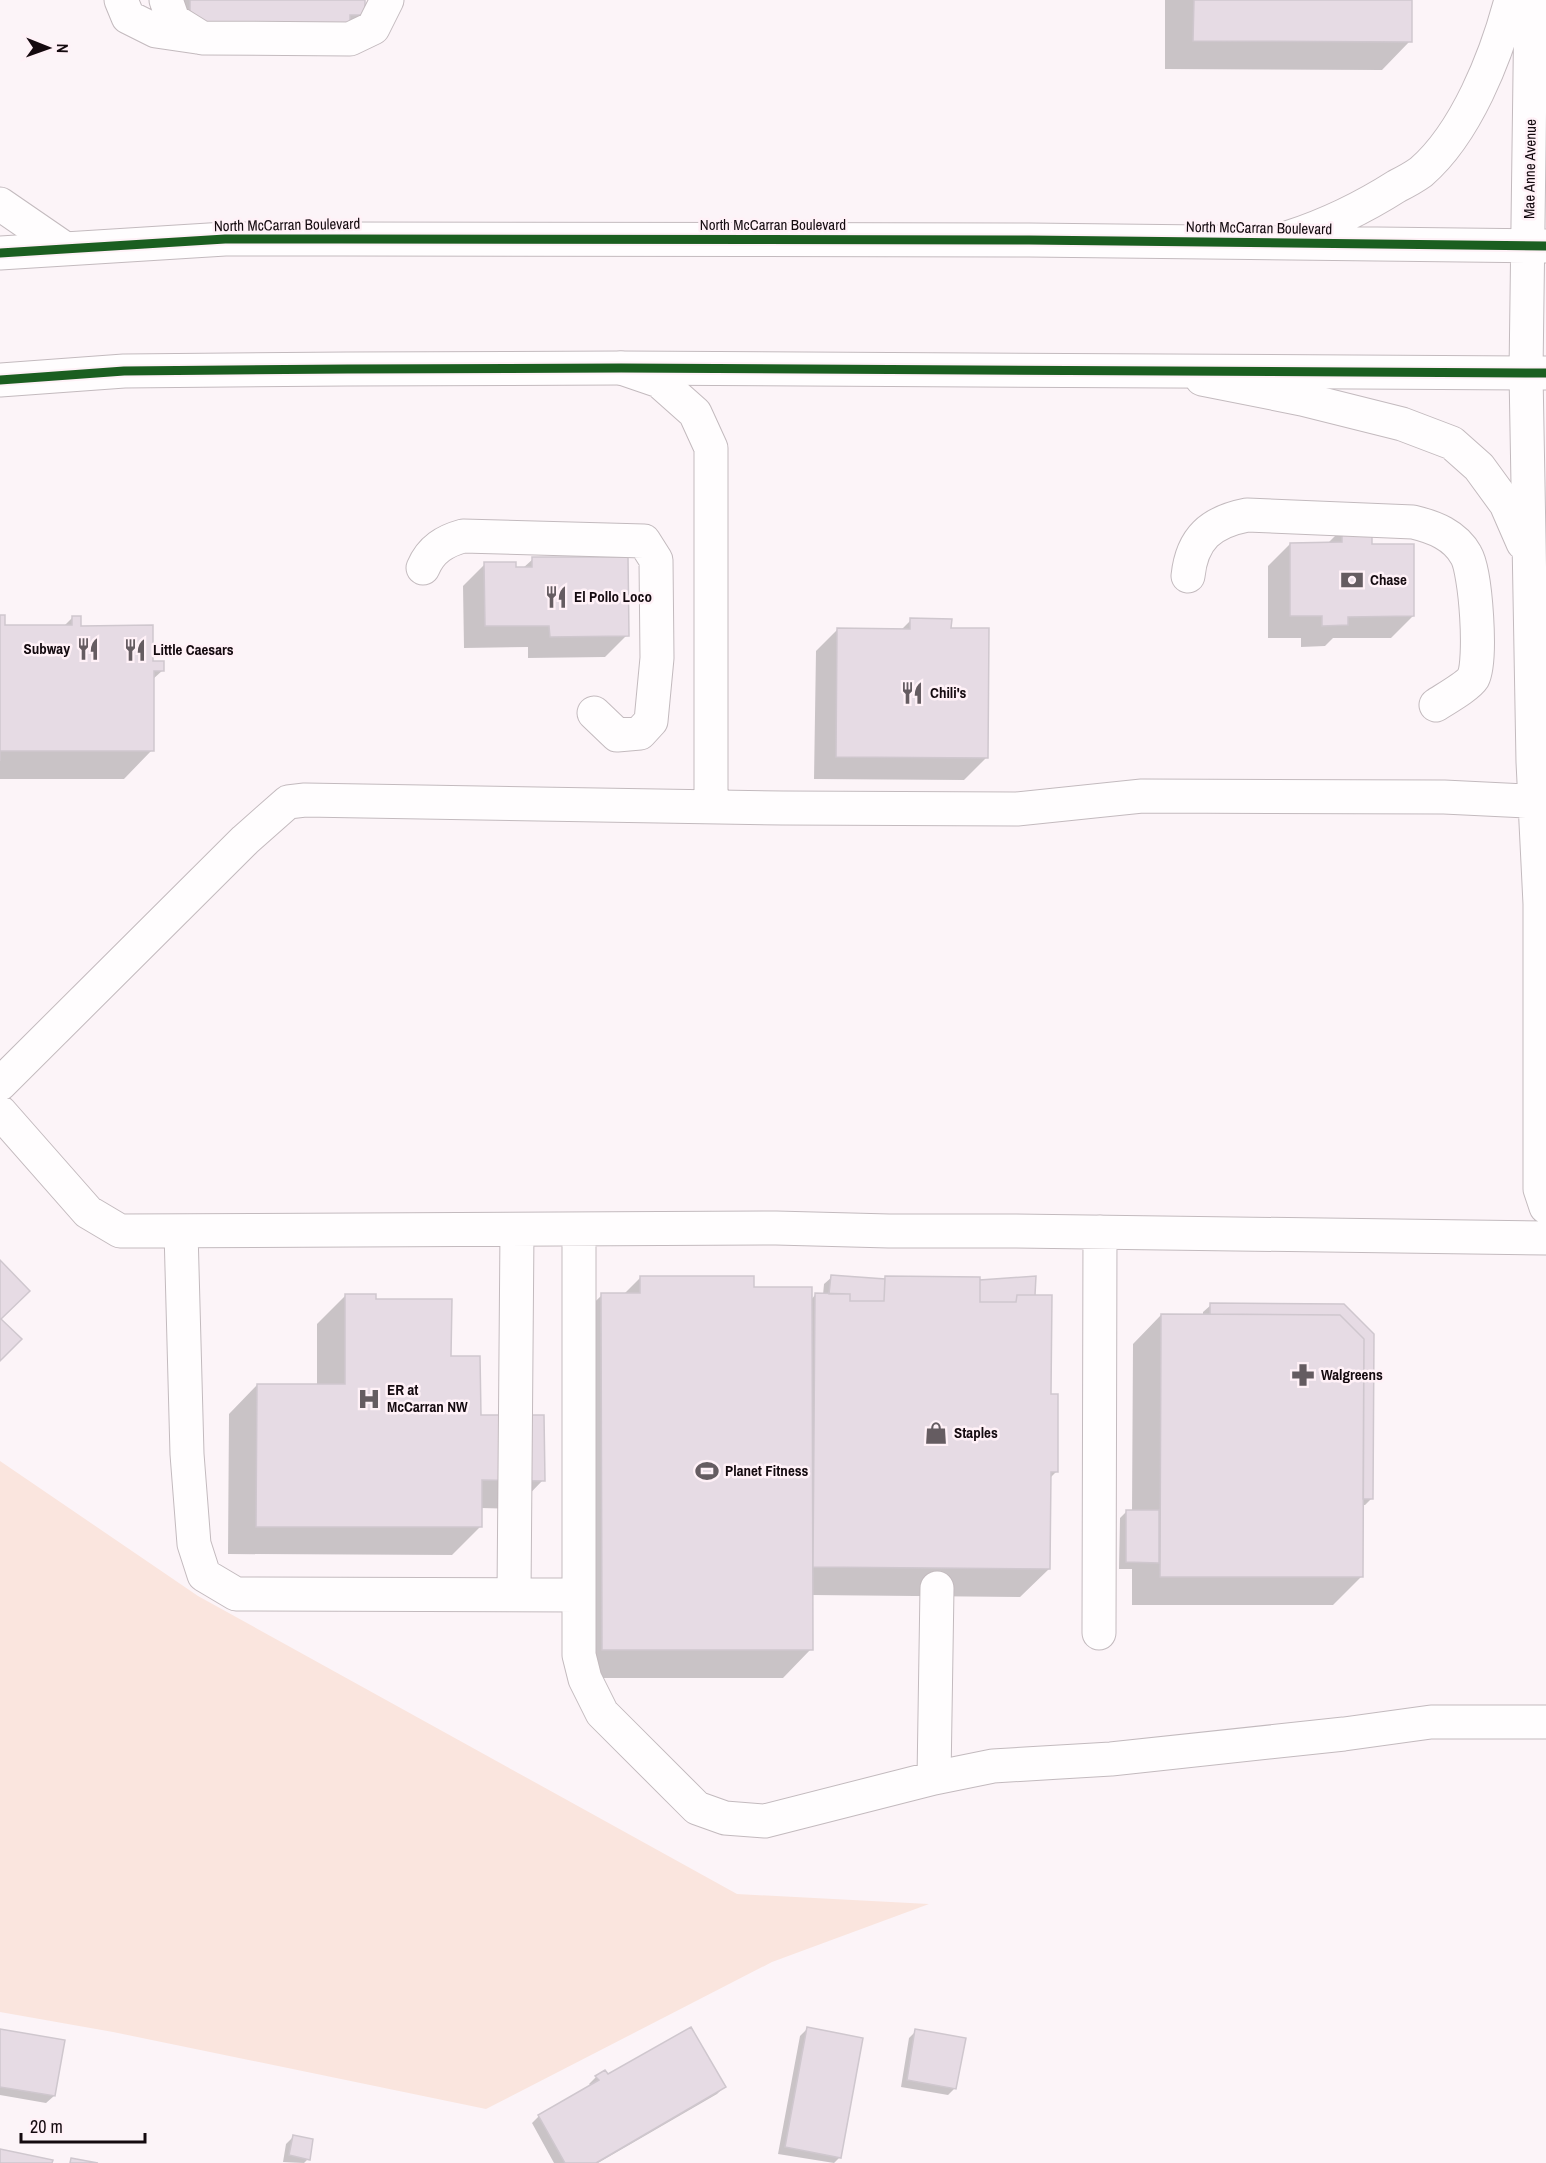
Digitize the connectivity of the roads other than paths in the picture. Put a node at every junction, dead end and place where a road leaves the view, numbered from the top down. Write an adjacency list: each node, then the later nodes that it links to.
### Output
1 (121, 0): 6 (main road)
2 (166, 0): 6 (main road)
3 (387, 0): 6 (main road)
4 (1511, 0): 8 (main road)
5 (1531, 0): 9 (main road, Mae Anne Avenue)
6 (202, 38)
7 (0, 204): 10 (main road)
8 (1170, 242): 9 (main road, North McCarran Boulevard); 10 (main road, North McCarran Boulevard)
9 (1538, 246): 14 (main road, Mae Anne Avenue)
10 (64, 248): 11 (main road, North McCarran Boulevard)
11 (0, 253)
12 (621, 368): 13 (main road); 15 (main road); 22 (main road)
13 (1159, 370): 14 (main road); 16 (main road)
14 (1536, 373): 16 (main road, Mae Anne Avenue)
15 (0, 380)
16 (1530, 560): 21 (main road, Mae Anne Avenue)
17 (423, 568): 20 (main road)
18 (1188, 576): 19 (main road)
19 (1436, 705)
20 (594, 714)
21 (1541, 802): 22 (main road); 25 (main road, Mae Anne Avenue)
22 (711, 806): 23 (main road)
23 (0, 1084)
24 (0, 1112): 28 (main road)
25 (1546, 1207)
26 (579, 1229): 27 (main road); 29 (main road); 33 (main road)
27 (517, 1230): 28 (main road); 32 (main road)
28 (181, 1231): 32 (main road)
29 (1100, 1232): 30 (main road); 34 (main road)
30 (1546, 1238)
31 (938, 1588): 36 (main road)
32 (514, 1595): 33 (main road)
33 (579, 1595): 36 (main road)
34 (1099, 1633)
35 (1546, 1722): 36 (main road)
36 (934, 1778)

